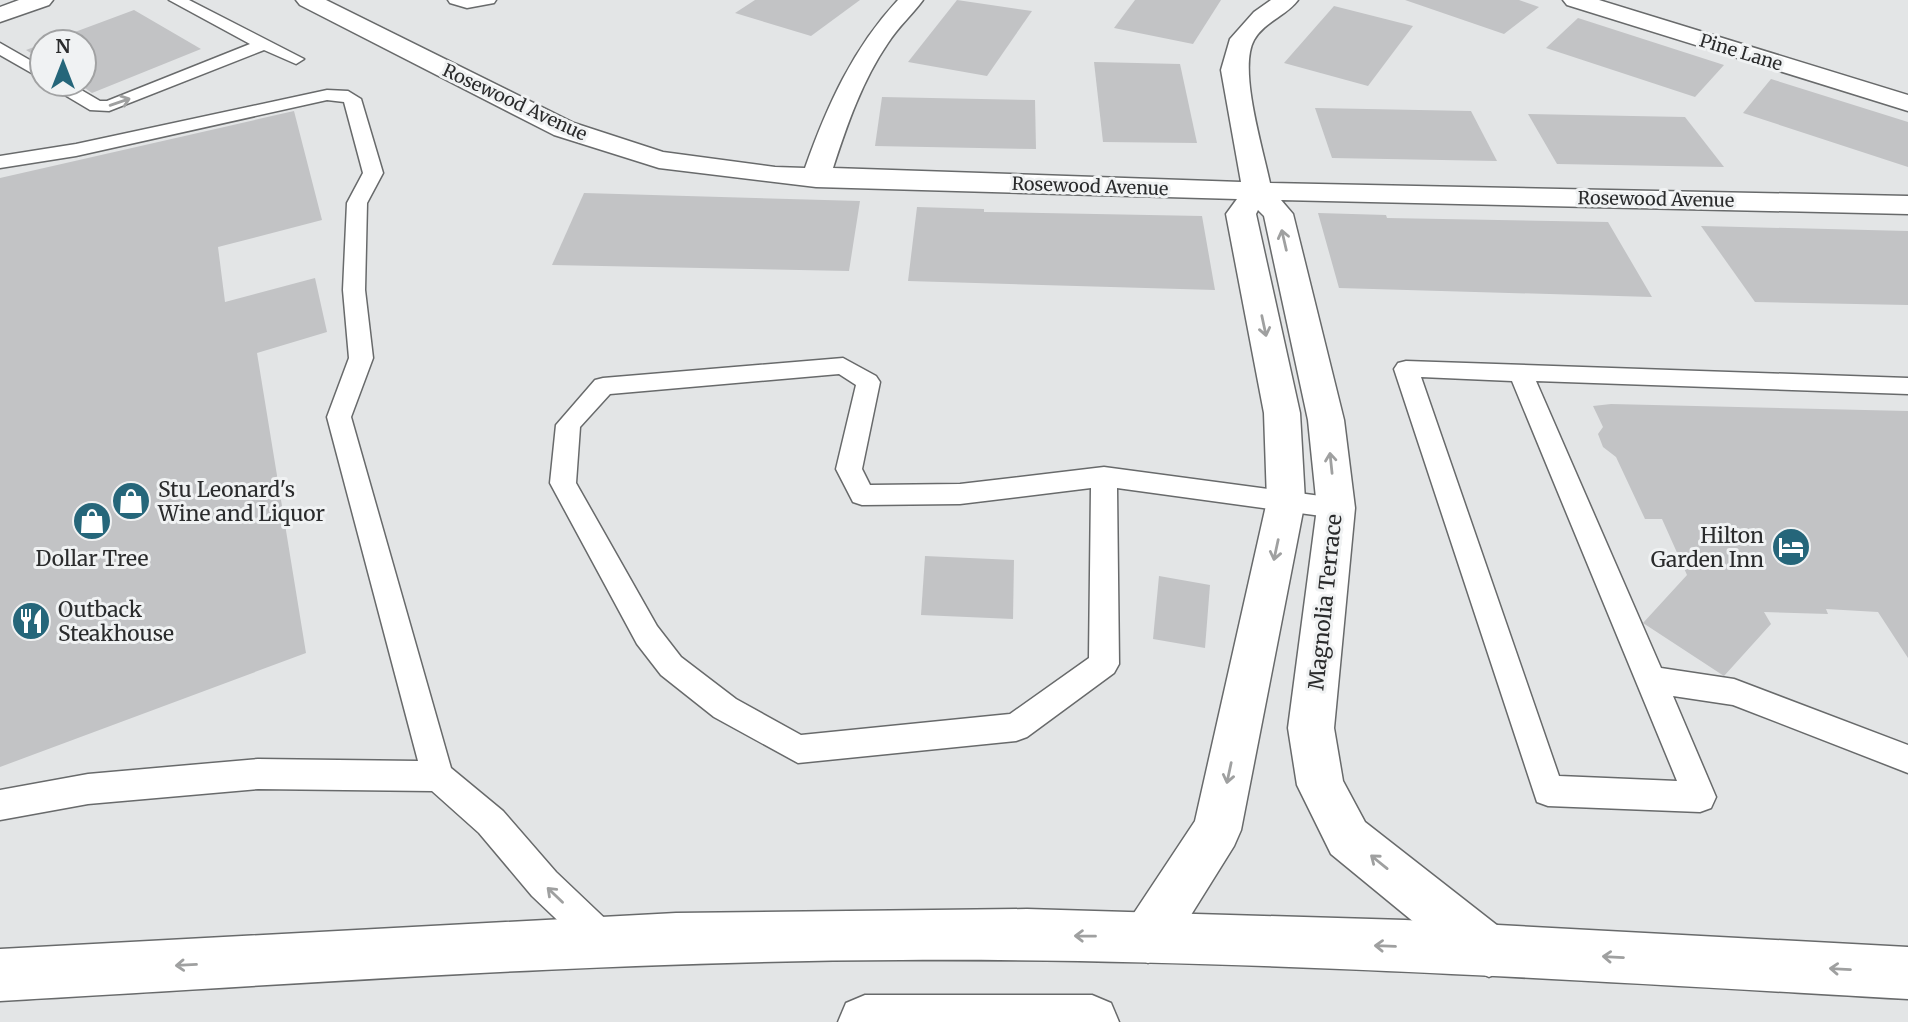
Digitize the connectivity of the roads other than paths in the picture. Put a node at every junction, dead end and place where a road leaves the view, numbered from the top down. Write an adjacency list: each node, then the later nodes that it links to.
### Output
1 (41, 0): 9 (main road)
2 (177, 0): 10 (lane)
3 (308, 0): 17 (main road, Rosewood Avenue)
4 (456, 0): 5 (lane)
5 (488, 0)
6 (911, 0): 17 (main road)
7 (1286, 0): 18 (main road)
8 (1575, 0): 15 (main road, Pine Lane)
9 (0, 15)
10 (264, 44): 12 (lane); 14 (lane, one-way to 10)
11 (0, 48): 13 (lane)
12 (296, 59)
13 (28, 65)
14 (83, 98)
15 (1908, 103)
16 (0, 162): 27 (lane)
17 (816, 178): 18 (main road, Rosewood Avenue)
18 (1256, 191): 19 (main road, Rosewood Avenue); 23 (main road, one-way to 23); 24 (main road, Magnolia Terrace, one-way to 18)
19 (1908, 205)
20 (1521, 374): 21 (lane); 25 (lane); 25 (lane)
21 (1908, 386)
22 (1104, 477): 22 (lane); 23 (lane)
23 (1286, 501): 24 (lane); 29 (main road, one-way to 29)
24 (1336, 508): 31 (main road, Magnolia Terrace, one-way to 24)
25 (1651, 680): 26 (lane)
26 (1908, 762)
27 (438, 776): 28 (lane); 30 (lane, one-way to 27)
28 (0, 806)
29 (1147, 937): 30 (main road, one-way to 30); 31 (main road, one-way to 29)
30 (604, 942): 33 (main road, one-way to 33)
31 (1489, 951): 32 (main road, one-way to 31)
32 (1908, 973)
33 (0, 975)
34 (865, 1022): 35 (main road)
35 (1035, 1022): 36 (main road)
36 (1092, 1022)

